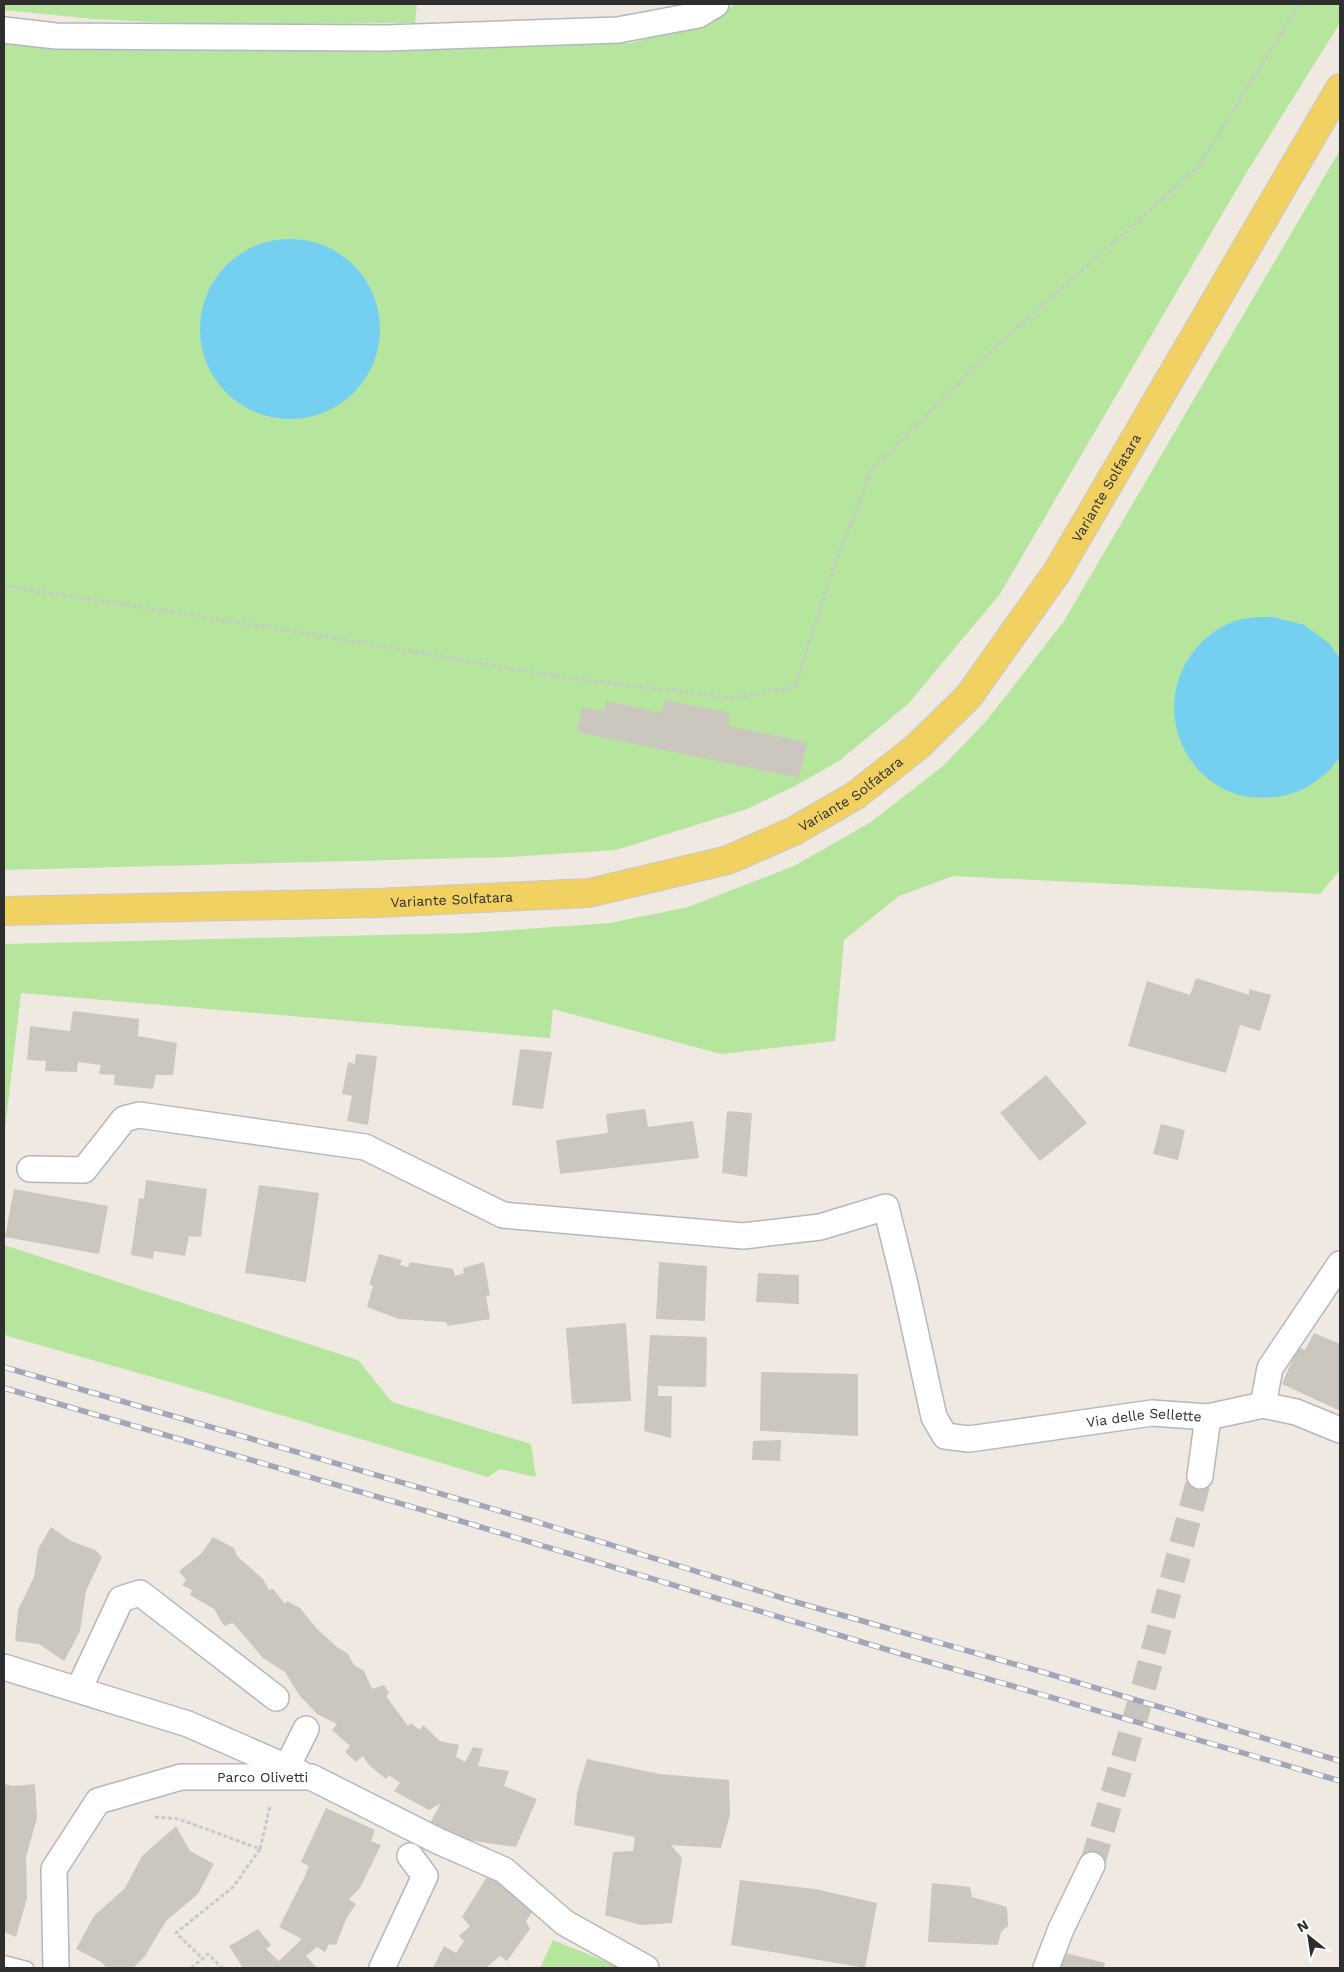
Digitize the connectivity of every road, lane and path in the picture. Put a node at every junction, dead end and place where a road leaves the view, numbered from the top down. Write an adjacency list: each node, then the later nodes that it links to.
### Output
1 (716, 4): 3 (street)
2 (1299, 4): 5 (path)
3 (4, 30)
4 (1340, 88): 6 (main road, Variante Solfatara)
5 (4, 586)
6 (4, 911)
7 (30, 1169): 10 (street, Via delle Sellette)
8 (1340, 1264): 9 (street)
9 (1263, 1405): 10 (street, Via delle Sellette); 11 (street, Via delle Sellette)
10 (1208, 1417): 12 (street)
11 (1340, 1430)
12 (1200, 1476)
13 (4, 1667): 14 (street)
14 (79, 1689): 15 (street); 17 (street)
15 (276, 1698)
16 (306, 1729): 17 (street)
17 (282, 1772): 19 (path); 25 (street, Parco Olivetti); 29 (street, Parco Olivetti)
18 (149, 1816): 19 (path)
19 (260, 1849): 22 (path)
20 (410, 1856): 28 (street)
21 (1092, 1865): 30 (street)
22 (202, 1958): 26 (path); 27 (path)
23 (4, 1962): 24 (lane)
24 (27, 1968)
25 (56, 1968)
26 (191, 1968)
27 (222, 1968)
28 (382, 1968)
29 (646, 1968)
30 (1046, 1968)

